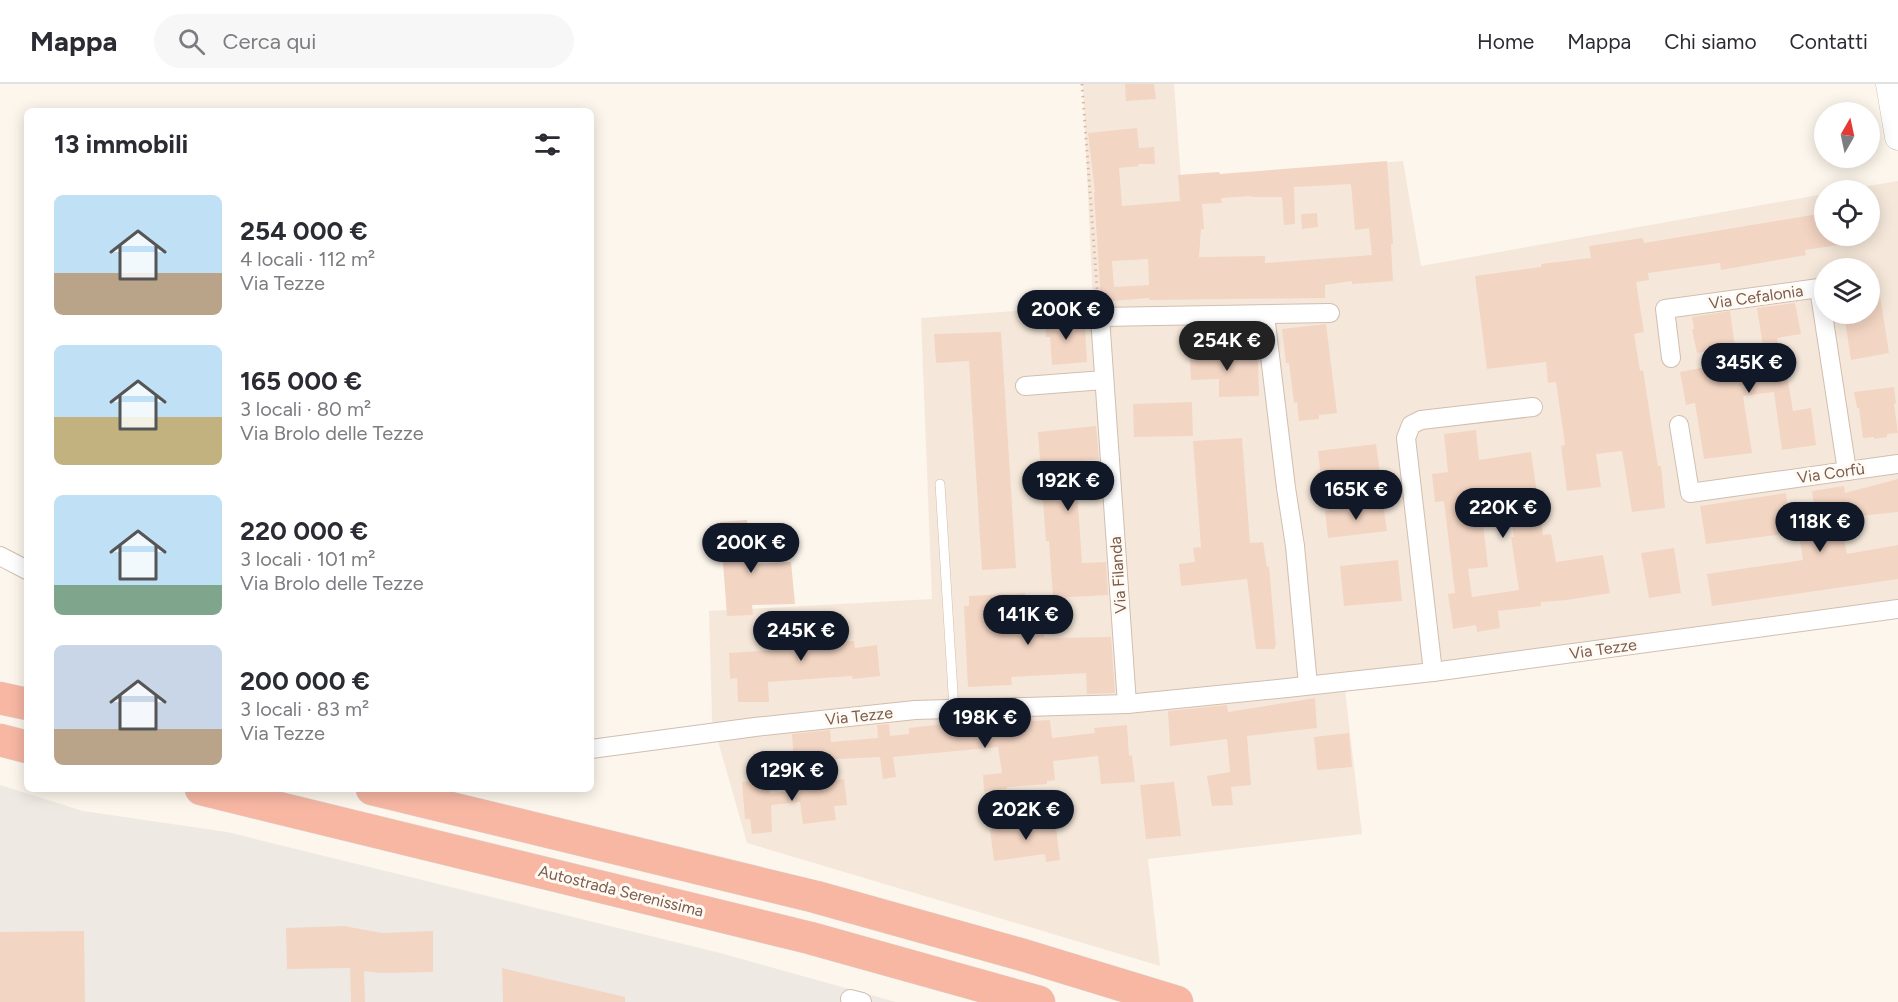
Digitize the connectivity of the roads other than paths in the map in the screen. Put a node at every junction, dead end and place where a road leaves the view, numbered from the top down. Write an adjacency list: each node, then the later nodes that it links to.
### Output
1 (1889, 84): 2 (street)
2 (1898, 137)
3 (1330, 313): 4 (street)
4 (1265, 315): 6 (street, Via Filanda); 17 (street)
5 (1671, 358): 11 (street, Via Cefalonia)
6 (1104, 380): 7 (street); 20 (street, Via Filanda)
7 (1025, 386)
8 (1533, 407): 16 (street)
9 (1679, 425): 11 (street, Via Corfù)
10 (1898, 464): 11 (street, Via Corfù)
11 (1847, 471)
12 (940, 484): 21 (lane)
13 (0, 556): 14 (street)
14 (24, 568)
15 (1898, 609): 16 (street, Via Tezze)
16 (1433, 672): 17 (street, Via Tezze)
17 (1308, 685): 20 (street, Via Tezze)
18 (0, 698): 19 (highway)
19 (24, 703)
20 (1127, 704): 21 (street, Via Tezze)
21 (954, 709): 24 (street, Via Tezze)
22 (0, 740): 23 (highway)
23 (24, 746)
24 (594, 749)
25 (213, 792): 27 (highway, Autostrada Serenissima)
26 (384, 792): 28 (highway)
27 (1039, 1002)
28 (1177, 1002)

